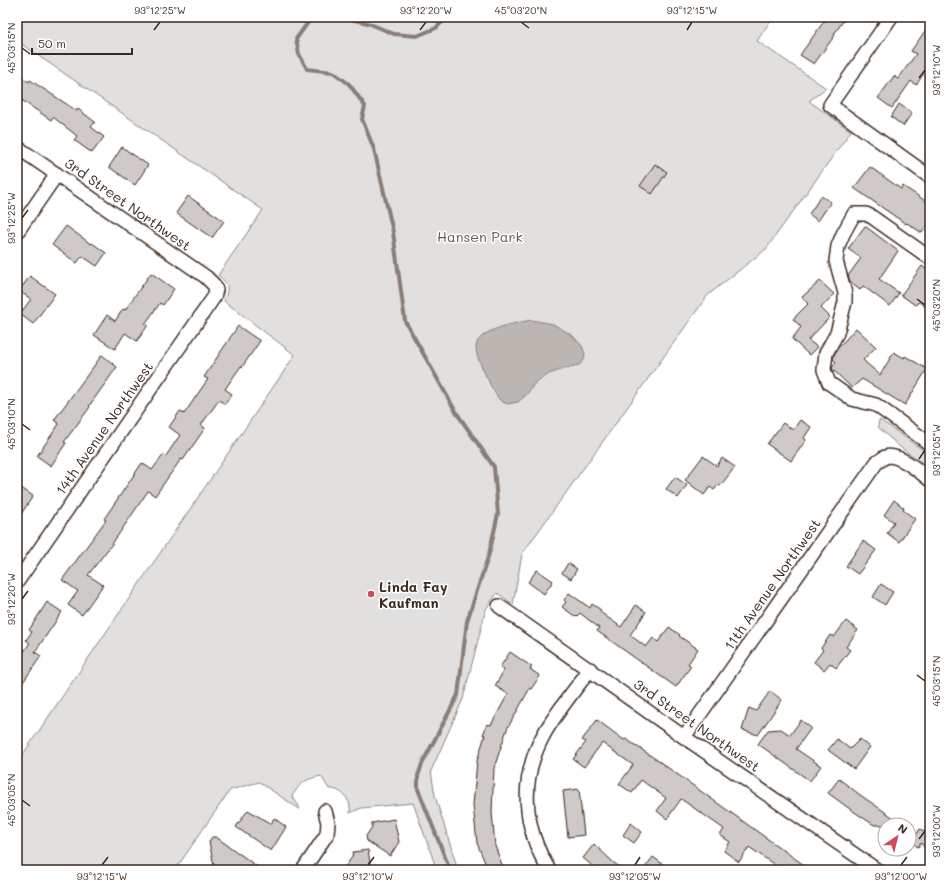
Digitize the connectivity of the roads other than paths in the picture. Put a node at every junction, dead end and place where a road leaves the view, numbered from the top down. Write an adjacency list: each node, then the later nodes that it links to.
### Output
1 (891, 17): 4 (street)
2 (17, 147): 3 (street, 3rd Street Northwest)
3 (57, 174): 5 (street); 7 (street, 3rd Street Northwest)
4 (930, 177)
5 (17, 232)
6 (930, 258): 8 (street)
7 (216, 290): 10 (street, 14th Avenue Northwest)
8 (930, 444)
9 (930, 480): 13 (street, 11th Avenue Northwest)
10 (17, 582)
11 (498, 606): 12 (street, 3rd Street Northwest)
12 (590, 669): 13 (street, 3rd Street Northwest); 16 (street)
13 (684, 737): 17 (street, 3rd Street Northwest)
14 (325, 811): 15 (street)
15 (303, 870)
16 (549, 870)
17 (878, 870)

